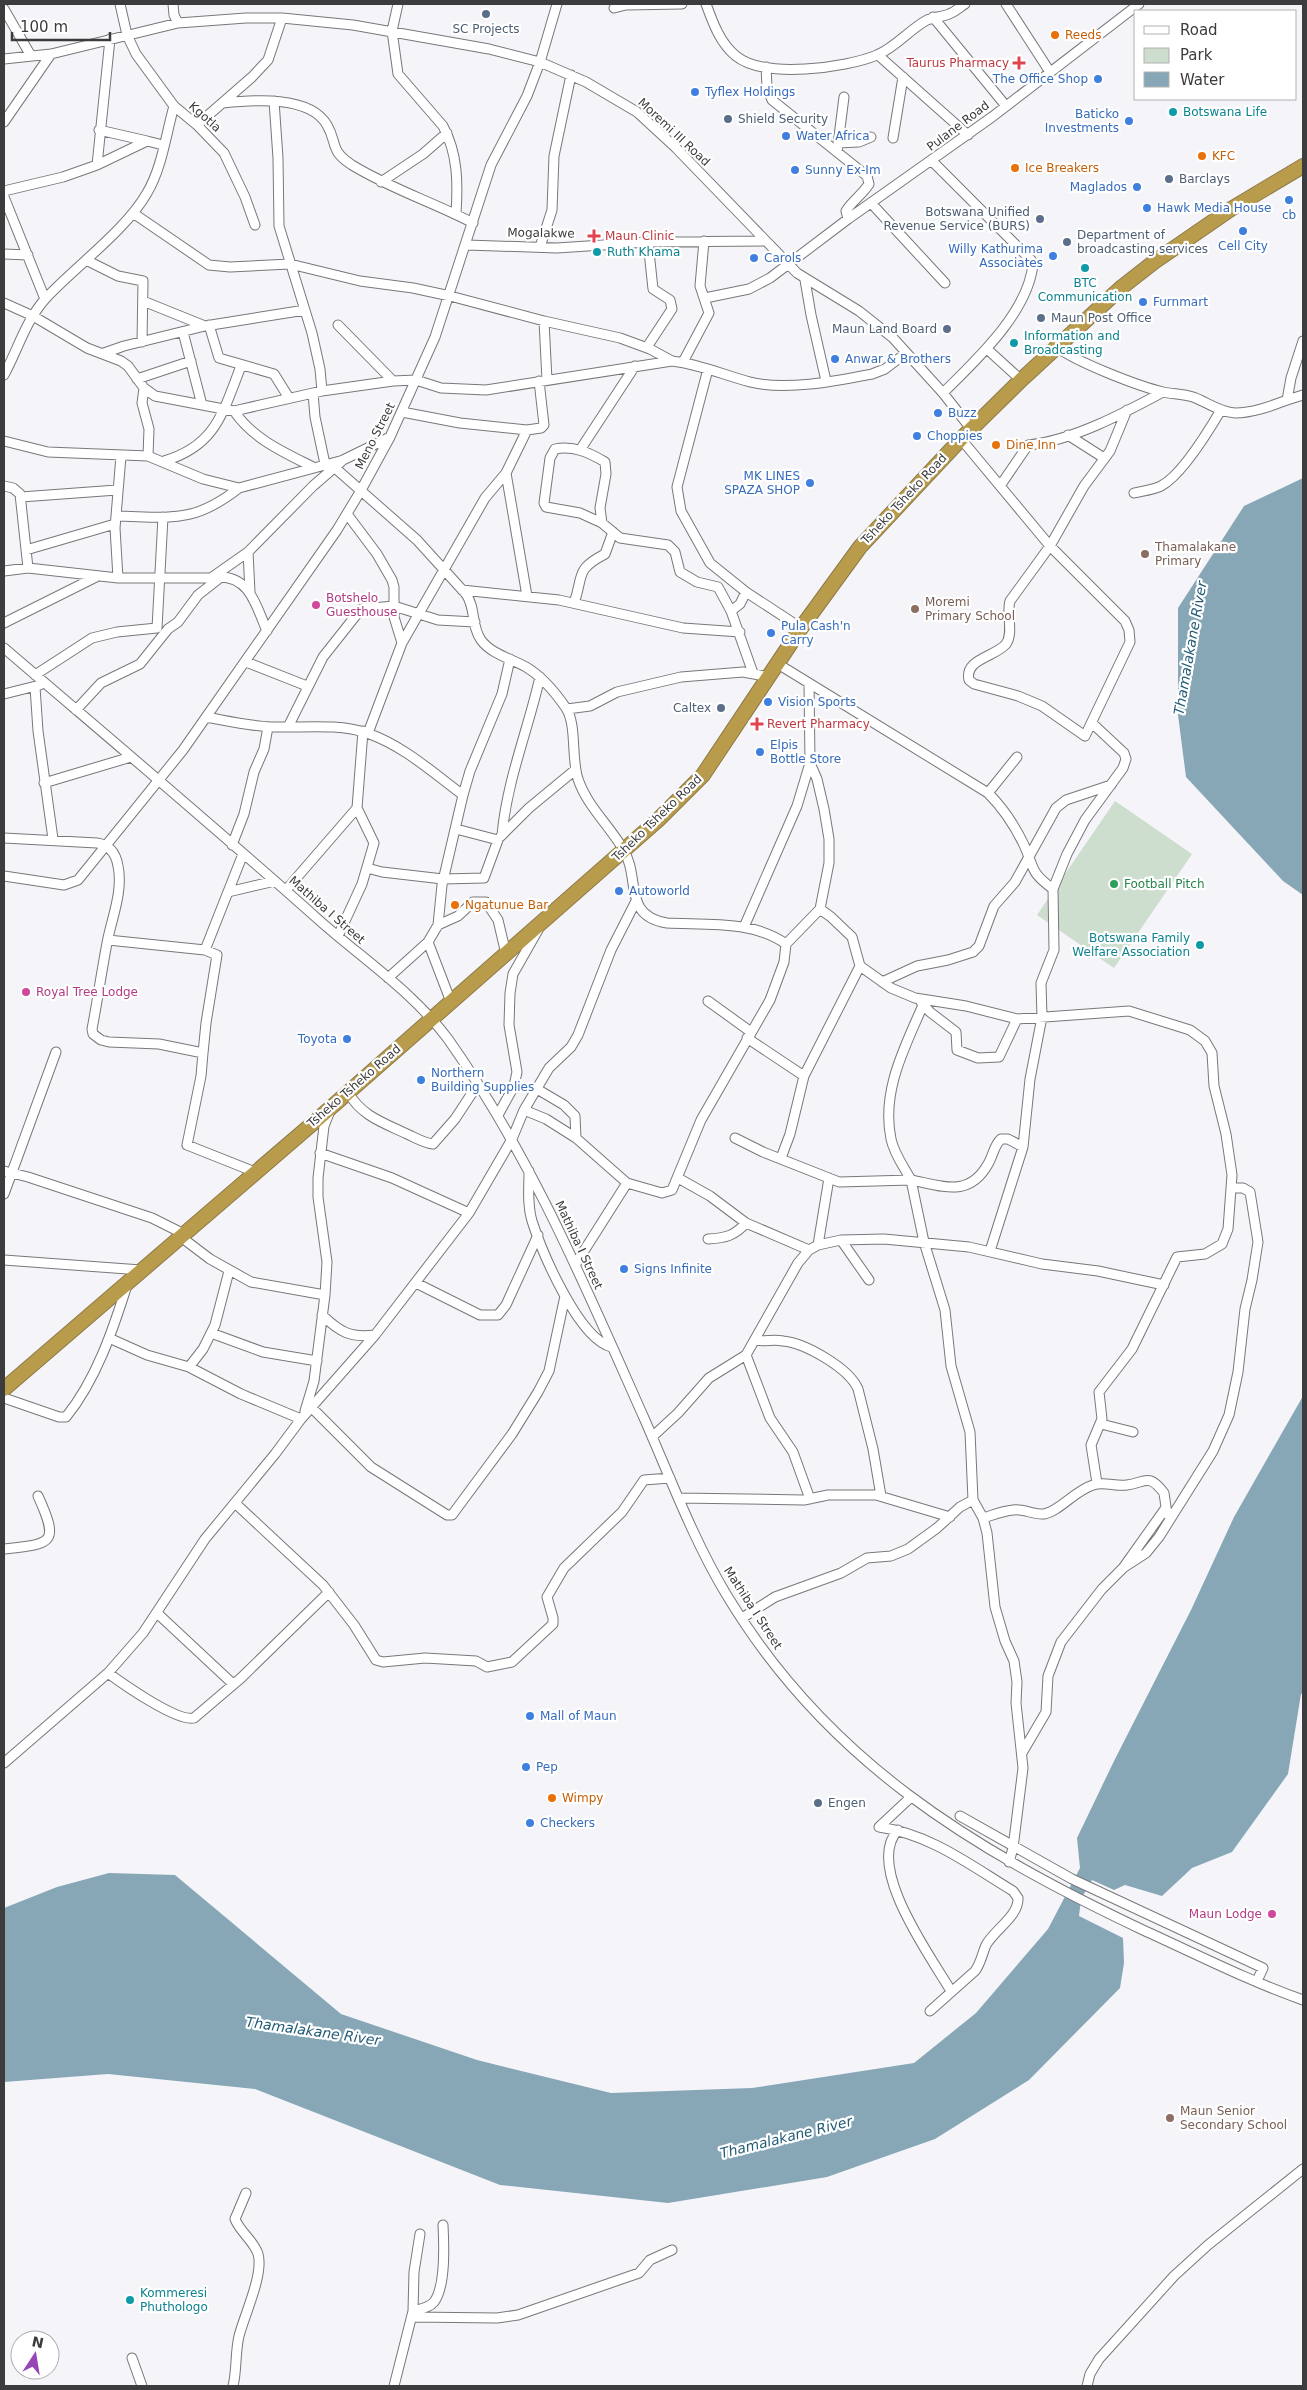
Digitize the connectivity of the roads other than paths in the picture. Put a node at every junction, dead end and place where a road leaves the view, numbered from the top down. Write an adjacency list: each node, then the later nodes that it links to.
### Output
1 (120, 4): 16 (street, Kgotla)
2 (173, 4): 14 (street)
3 (398, 4): 15 (street)
4 (556, 4): 22 (street, Meno Street)
5 (682, 4): 10 (street)
6 (706, 4): 23 (street)
7 (965, 4): 12 (street)
8 (1006, 4): 24 (street)
9 (1139, 4): 24 (street, Pulane Road)
10 (614, 8)
11 (4, 9): 20 (street)
12 (933, 17): 19 (street); 31 (street)
13 (282, 18): 14 (street, Moremi III Road); 15 (street, Moremi III Road); 29 (street)
14 (178, 24): 16 (street, Moremi III Road)
15 (392, 31): 22 (street, Moremi III Road); 35 (street)
16 (127, 35): 17 (street, Moremi III Road); 30 (street, Kgotla)
17 (110, 39): 18 (street, Moremi III Road); 34 (street)
18 (51, 54): 20 (street, Moremi III Road); 32 (street)
19 (878, 55): 23 (street); 26 (street)
20 (31, 56): 21 (street, Moremi III Road)
21 (4, 59)
22 (540, 62): 25 (street, Moremi III Road); 52 (street, Meno Street)
23 (766, 67): 41 (street)
24 (1050, 72): 31 (street, Pulane Road)
25 (571, 76): 55 (street, Moremi III Road); 58 (street)
26 (904, 78): 36 (street); 38 (street)
27 (844, 97): 41 (street)
28 (274, 101): 29 (street); 45 (street); 62 (street)
29 (223, 103): 33 (street)
30 (174, 106): 33 (street, Kgotla); 40 (street)
31 (1006, 106): 36 (street, Pulane Road)
32 (4, 122)
33 (197, 124): 53 (street, Kgotla)
34 (99, 130): 39 (street); 43 (street)
35 (447, 134): 45 (street); 50 (street)
36 (968, 135): 42 (street, Pulane Road)
37 (871, 137): 41 (street)
38 (893, 138)
39 (147, 141): 40 (street); 43 (street)
40 (163, 145): 49 (street)
41 (838, 147): 51 (street)
42 (932, 161): 48 (street, Pulane Road); 81 (street)
43 (97, 165): 46 (street)
44 (1303, 166): 79 (highway, Tsheko Tsheko Road)
45 (381, 182): 50 (street)
46 (4, 191)
47 (4, 198): 60 (street)
48 (871, 204): 51 (street, Pulane Road); 65 (street)
49 (133, 212): 61 (street); 62 (street)
50 (456, 214): 52 (street)
51 (848, 219): 63 (street, Pulane Road)
52 (473, 223): 57 (street, Meno Street)
53 (255, 225)
54 (704, 241): 55 (street, Mogalakwe); 56 (street, Mogalakwe); 67 (street)
55 (765, 241): 63 (street, Moremi III Road)
56 (648, 242): 58 (street, Mogalakwe); 80 (street)
57 (467, 245): 58 (street, Mogalakwe); 66 (street, Meno Street)
58 (540, 247)
59 (4, 254): 60 (street)
60 (28, 255): 68 (street)
61 (86, 260): 68 (street); 69 (street)
62 (290, 264): 66 (street); 71 (street)
63 (789, 264): 64 (street, Moremi III Road); 67 (street, Pulane Road)
64 (805, 280): 82 (street, Moremi III Road); 95 (street)
65 (945, 283)
66 (450, 296): 73 (street); 92 (street, Meno Street)
67 (706, 298): 86 (street)
68 (45, 299): 72 (street)
69 (142, 301): 75 (street); 78 (street)
70 (4, 303): 72 (street)
71 (305, 310): 75 (street); 98 (street)
72 (33, 316): 83 (street); 90 (street)
73 (544, 321): 80 (street); 93 (street)
74 (338, 325): 96 (street)
75 (207, 326): 76 (street); 87 (street)
76 (183, 332): 78 (street); 84 (street)
77 (1303, 341): 103 (street)
78 (142, 342): 83 (street)
79 (1057, 347): 94 (highway, Tsheko Tsheko Road); 99 (street)
80 (647, 348): 85 (street)
81 (987, 349): 94 (street); 100 (street)
82 (906, 352): 95 (street); 100 (street, Moremi III Road)
83 (104, 353): 91 (street)
84 (191, 361): 91 (street); 104 (street)
85 (672, 362): 86 (street); 88 (street)
86 (683, 362): 89 (street)
87 (241, 366): 102 (street); 105 (street)
88 (635, 366): 93 (street); 115 (street)
89 (708, 369): 95 (street); 149 (street)
90 (4, 375)
91 (138, 379): 97 (street)
92 (416, 380): 93 (street); 96 (street); 109 (street, Meno Street)
93 (543, 380): 110 (street)
94 (1021, 380): 111 (highway, Tsheko Tsheko Road)
95 (826, 381)
96 (393, 382): 98 (street)
97 (144, 388): 104 (street); 117 (street)
98 (318, 392): 102 (street); 121 (street)
99 (1163, 392): 107 (street); 108 (street)
100 (943, 394): 111 (street, Moremi III Road)
101 (1303, 395): 103 (street)
102 (289, 398): 106 (street)
103 (1287, 400): 108 (street)
104 (202, 405): 105 (street)
105 (224, 409): 106 (street); 120 (street)
106 (234, 410): 122 (street)
107 (1127, 410): 112 (street); 118 (street)
108 (1221, 410): 130 (street)
109 (402, 412): 110 (street); 113 (street, Meno Street)
110 (527, 430): 124 (street)
111 (966, 435): 126 (street, Moremi III Road); 157 (highway, Tsheko Tsheko Road)
112 (1068, 435): 118 (street); 126 (street)
113 (390, 437): 119 (street); 129 (street, Meno Street)
114 (4, 441): 116 (street)
115 (580, 450): 135 (street); 135 (street)
116 (121, 456): 117 (street); 128 (street)
117 (148, 456): 120 (street)
118 (1104, 458): 137 (street)
119 (342, 460): 121 (street); 123 (street)
120 (164, 461): 127 (street)
121 (325, 464): 122 (street)
122 (313, 467): 127 (street)
123 (334, 467): 129 (street); 139 (street)
124 (506, 473): 141 (street); 150 (street)
125 (4, 486): 131 (street)
126 (1000, 486): 137 (street, Moremi III Road)
127 (239, 488): 133 (street)
128 (118, 490): 131 (street); 134 (street)
129 (360, 492): 132 (street, Meno Street); 141 (street)
130 (1134, 493)
131 (21, 497): 138 (street)
132 (347, 514): 152 (street); 158 (street, Meno Street)
133 (163, 517): 134 (street); 146 (street)
134 (116, 520): 138 (street); 145 (street)
135 (602, 523): 136 (street)
136 (613, 532): 151 (street); 153 (street)
137 (1050, 546): 177 (street, Moremi III Road); 177 (street)
138 (26, 550): 140 (street)
139 (248, 552): 144 (street); 148 (street)
140 (28, 568): 142 (street); 143 (street)
141 (444, 569): 147 (street); 154 (street)
142 (4, 571)
143 (97, 577): 145 (street); 156 (street)
144 (216, 577): 146 (street); 148 (street); 175 (street)
145 (118, 578): 146 (street)
146 (158, 578): 166 (street)
147 (462, 590): 150 (street); 155 (street)
148 (250, 592): 158 (street)
149 (746, 592): 153 (street); 157 (street)
150 (526, 596): 151 (street)
151 (574, 603): 159 (street)
152 (394, 606): 154 (street); 160 (street); 171 (street)
153 (730, 611): 159 (street)
154 (418, 614): 155 (street); 160 (street)
155 (475, 622): 162 (street)
156 (4, 623)
157 (801, 628): 164 (highway, Tsheko Tsheko Road)
158 (267, 631): 163 (street, Meno Street)
159 (740, 632): 165 (street)
160 (402, 643): 180 (street)
161 (4, 648): 166 (street, Mathiba I Street)
162 (510, 659): 167 (street); 189 (street)
163 (246, 662): 171 (street); 176 (street, Meno Street)
164 (778, 664): 168 (highway, Tsheko Tsheko Road); 169 (street)
165 (753, 673): 168 (street); 174 (street)
166 (35, 675): 170 (street, Mathiba I Street)
167 (540, 677): 174 (street); 192 (street)
168 (770, 677): 197 (highway, Tsheko Tsheko Road)
169 (809, 683): 183 (street); 188 (street)
170 (46, 684): 172 (street); 175 (street, Mathiba I Street)
171 (307, 686): 179 (street)
172 (35, 687): 173 (street); 186 (street)
173 (4, 694)
174 (567, 709): 184 (street)
175 (76, 710): 181 (street, Mathiba I Street)
176 (206, 717): 178 (street); 185 (street, Meno Street)
177 (1093, 724): 187 (street)
178 (268, 727): 179 (street); 196 (street)
179 (288, 727): 180 (street)
180 (365, 732): 189 (street); 190 (street)
181 (131, 757): 185 (street, Mathiba I Street); 186 (street)
182 (1017, 757): 188 (street)
183 (810, 763): 208 (street); 211 (street)
184 (575, 770): 192 (street); 197 (street)
185 (159, 782): 195 (street, Meno Street); 196 (street, Mathiba I Street)
186 (44, 783): 194 (street)
187 (1112, 784): 199 (street); 204 (street)
188 (988, 793): 199 (street)
189 (463, 795): 191 (street)
190 (357, 808): 200 (street); 205 (street)
191 (456, 830): 192 (street); 202 (street)
192 (500, 837): 202 (street)
193 (4, 838): 194 (street)
194 (53, 839): 195 (street)
195 (107, 845): 201 (street, Meno Street); 213 (street)
196 (232, 845): 198 (street, Mathiba I Street)
197 (624, 850): 207 (street); 209 (highway, Tsheko Tsheko Road)
198 (243, 854): 203 (street, Mathiba I Street); 206 (street)
199 (1028, 856): 204 (street); 220 (street)
200 (367, 868): 202 (street); 212 (street)
201 (4, 876)
202 (443, 879): 210 (street)
203 (275, 881): 205 (street, Mathiba I Street); 206 (street)
204 (1053, 889): 224 (street)
205 (286, 890): 212 (street, Mathiba I Street)
206 (228, 892): 216 (street)
207 (636, 901): 211 (street); 232 (street)
208 (820, 909): 215 (street); 218 (street)
209 (544, 920): 217 (highway, Tsheko Tsheko Road); 236 (street)
210 (438, 925): 214 (street); 217 (street)
211 (744, 927): 215 (street)
212 (338, 936): 219 (street, Mathiba I Street)
213 (108, 940): 216 (street); 229 (street)
214 (428, 942): 219 (street); 222 (street)
215 (786, 944): 227 (street)
216 (205, 950): 229 (street)
217 (506, 954): 222 (highway, Tsheko Tsheko Road)
218 (860, 966): 220 (street); 230 (street)
219 (388, 978): 225 (street, Mathiba I Street)
220 (882, 982): 223 (street)
221 (708, 1001): 227 (street)
222 (450, 1002): 225 (highway, Tsheko Tsheko Road)
223 (921, 1002): 226 (street); 226 (street); 248 (street)
224 (1042, 1017): 226 (street); 240 (street); 250 (street)
225 (432, 1018): 231 (street, Mathiba I Street); 233 (highway, Tsheko Tsheko Road)
226 (1017, 1019)
227 (749, 1035): 230 (street); 246 (street)
228 (56, 1052): 244 (street)
229 (203, 1053): 245 (street)
230 (804, 1076): 242 (street)
231 (478, 1084): 233 (street); 236 (street, Mathiba I Street)
232 (537, 1089): 235 (street); 237 (street)
233 (348, 1092): 234 (highway, Tsheko Tsheko Road)
234 (333, 1104): 241 (street); 245 (highway, Tsheko Tsheko Road)
235 (524, 1110): 237 (street); 239 (street)
236 (498, 1115): 239 (street, Mathiba I Street)
237 (576, 1138): 249 (street)
238 (735, 1138): 242 (street)
239 (512, 1139): 243 (street, Mathiba I Street); 252 (street)
240 (1024, 1147): 248 (street); 261 (street)
241 (320, 1153): 252 (street); 270 (street)
242 (781, 1158): 247 (street)
243 (529, 1169): 255 (street); 263 (street, Mathiba I Street)
244 (8, 1172): 251 (street); 254 (street)
245 (255, 1172): 254 (highway, Tsheko Tsheko Road)
246 (678, 1178): 249 (street); 253 (street)
247 (829, 1178): 248 (street); 259 (street)
248 (911, 1180): 258 (street)
249 (627, 1183): 263 (street)
250 (1231, 1188): 269 (street); 299 (street)
251 (4, 1194)
252 (469, 1213): 268 (street)
253 (746, 1223): 256 (street); 260 (street)
254 (182, 1235): 264 (highway, Tsheko Tsheko Road); 265 (street)
255 (538, 1235): 268 (street); 271 (street)
256 (708, 1239)
257 (841, 1240): 258 (street); 259 (street); 266 (street)
258 (924, 1242): 261 (street); 294 (street)
259 (818, 1245): 260 (street)
260 (809, 1250): 276 (street)
261 (990, 1251): 269 (street)
262 (4, 1260): 264 (street)
263 (575, 1264): 277 (street, Mathiba I Street)
264 (141, 1270): 267 (highway, Tsheko Tsheko Road)
265 (229, 1271): 270 (street); 273 (street)
266 (869, 1280)
267 (128, 1282): 275 (street); 281 (highway, Tsheko Tsheko Road)
268 (416, 1283): 274 (street)
269 (1164, 1285): 285 (street)
270 (325, 1295): 272 (street)
271 (565, 1296): 277 (street); 283 (street)
272 (322, 1315): 274 (street); 279 (street)
273 (212, 1333): 279 (street); 280 (street)
274 (375, 1335): 283 (street)
275 (109, 1338): 280 (street); 282 (street)
276 (755, 1340): 278 (street); 291 (street)
277 (612, 1347): 287 (street, Mathiba I Street)
278 (746, 1355): 287 (street); 293 (street)
279 (317, 1361): 284 (street)
280 (190, 1366): 284 (street)
281 (4, 1389)
282 (4, 1398)
283 (311, 1407): 284 (street)
284 (302, 1418): 295 (street)
285 (1101, 1424): 286 (street); 289 (street)
286 (1133, 1432)
287 (652, 1437): 288 (street, Mathiba I Street)
288 (670, 1478): 292 (street, Mathiba I Street); 302 (street)
289 (1098, 1483): 296 (street); 298 (street)
290 (38, 1496): 300 (street)
291 (881, 1496): 293 (street); 297 (street)
292 (679, 1498): 293 (street); 304 (street, Mathiba I Street)
293 (810, 1499)
294 (973, 1500): 297 (street); 298 (street)
295 (236, 1504): 302 (street); 303 (street)
296 (1166, 1509): 299 (street); 301 (street)
297 (950, 1517): 304 (street)
298 (984, 1518): 307 (street)
299 (1168, 1520): 301 (street)
300 (4, 1549)
301 (1123, 1568): 307 (street)
302 (329, 1592): 306 (street)
303 (157, 1614): 305 (street); 306 (street)
304 (742, 1618): 309 (street, Mathiba I Street)
305 (108, 1673): 306 (street); 308 (street)
306 (233, 1684)
307 (1022, 1753): 312 (street)
308 (4, 1762)
309 (910, 1798): 311 (street); 313 (street, Mathiba I Street)
310 (960, 1816): 312 (street)
311 (898, 1830): 315 (street); 315 (street)
312 (1013, 1848): 313 (street); 314 (street)
313 (1009, 1862): 314 (street, Mathiba I Street)
314 (1257, 1981): 316 (street, Mathiba I Street)
315 (951, 1991): 317 (street)
316 (1303, 2000)
317 (930, 2011)
318 (1303, 2169): 328 (street)
319 (246, 2193): 326 (street)
320 (443, 2225): 323 (street)
321 (420, 2234): 323 (street)
322 (672, 2250): 323 (street)
323 (412, 2314): 327 (street)
324 (132, 2358): 325 (street)
325 (142, 2386)
326 (233, 2386)
327 (394, 2386)
328 (1087, 2386)

